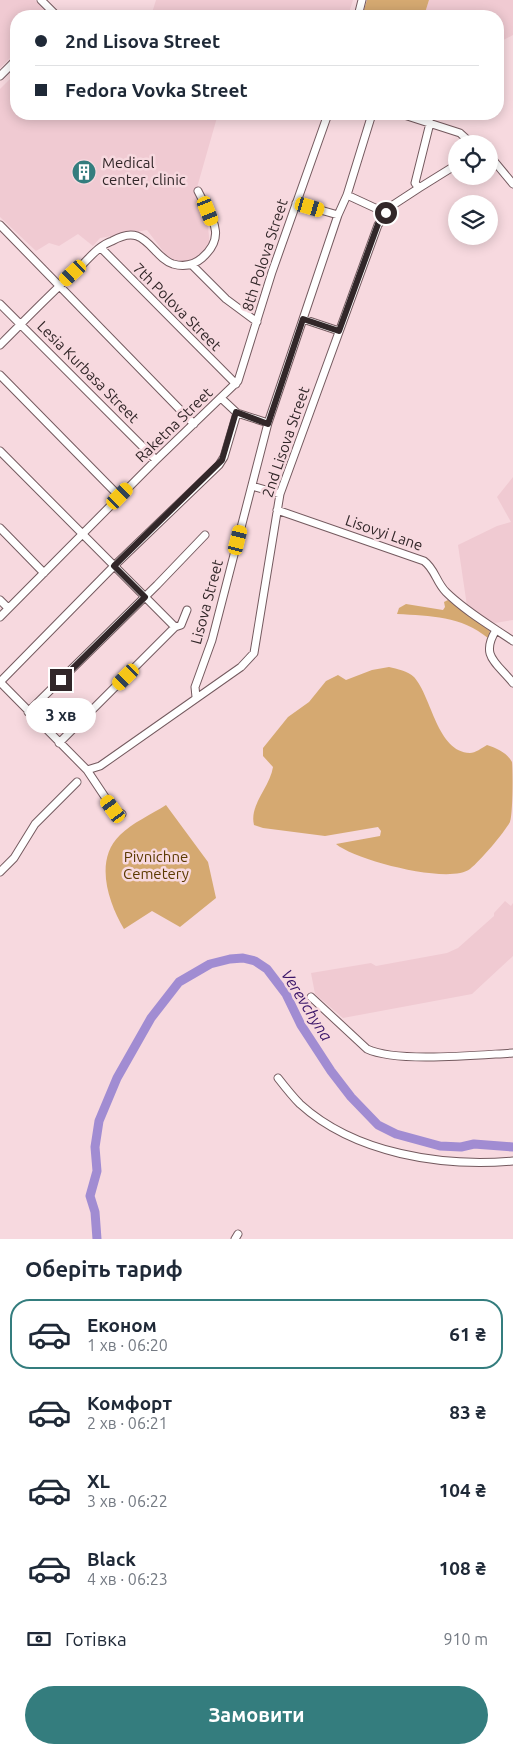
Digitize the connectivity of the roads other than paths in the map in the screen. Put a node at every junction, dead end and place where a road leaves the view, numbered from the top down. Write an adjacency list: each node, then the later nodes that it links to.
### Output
1 (41, 0): 2 (street)
2 (51, 10)
3 (10, 66): 4 (street)
4 (0, 76)
5 (326, 120): 16 (street, 8th Polova Street)
6 (370, 120): 15 (street, Lisova Street)
7 (420, 120): 8 (street)
8 (430, 123): 9 (street); 13 (street)
9 (462, 135)
10 (498, 166): 12 (street)
11 (448, 170): 13 (street, 2nd Lisova Street)
12 (513, 184)
13 (419, 188): 17 (street, 2nd Lisova Street)
14 (198, 191): 21 (street)
15 (347, 195): 17 (street); 18 (street, Lisova Street)
16 (296, 203): 18 (street); 25 (street, 8th Polova Street)
17 (386, 213): 27 (street, 2nd Lisova Street)
18 (338, 215): 24 (street, Lisova Street)
19 (0, 225): 22 (street)
20 (101, 248): 21 (street); 22 (street); 30 (street, 7th Polova Street)
21 (192, 265): 25 (street, 8th Polova Street)
22 (59, 286): 26 (street); 33 (street)
23 (0, 304): 26 (street, Lesia Kurbasa Street)
24 (303, 319): 27 (street); 34 (street, Lisova Street)
25 (257, 322): 30 (street, Raketna Street)
26 (21, 325): 28 (street); 36 (street, Lesia Kurbasa Street)
27 (339, 331): 38 (street, 2nd Lisova Street)
28 (0, 345)
29 (0, 375): 39 (street)
30 (236, 384): 31 (street, Raketna Street)
31 (221, 398): 32 (street); 33 (street, Raketna Street)
32 (236, 412): 34 (street); 44 (street)
33 (194, 424): 36 (street, Raketna Street)
34 (268, 424): 37 (street, Lisova Street)
35 (0, 451): 42 (street)
36 (156, 460): 39 (street, Raketna Street)
37 (252, 486): 38 (street); 56 (street, Lisova Street)
38 (280, 494): 40 (street, 2nd Lisova Street)
39 (120, 496): 42 (street, Raketna Street)
40 (277, 510): 52 (street, Lisovyi Lane); 56 (street, 2nd Lisova Street)
41 (0, 528): 45 (street)
42 (83, 534): 44 (street); 45 (street, Raketna Street)
43 (205, 535): 46 (street)
44 (114, 566): 46 (street); 54 (street)
45 (44, 573): 48 (street, Raketna Street)
46 (145, 597): 51 (street); 57 (street)
47 (0, 600): 48 (street)
48 (8, 608): 50 (street, Raketna Street)
49 (187, 610): 51 (street)
50 (0, 617)
51 (175, 627): 58 (street)
52 (496, 630): 53 (street, Lisovyi Lane); 55 (street)
53 (513, 641)
54 (0, 682): 57 (street)
55 (513, 683)
56 (196, 697): 59 (street, 2nd Lisova Street)
57 (28, 712): 58 (street)
58 (59, 743): 59 (street)
59 (87, 770): 61 (street)
60 (77, 782): 62 (street)
61 (122, 814)
62 (0, 872)
63 (311, 997): 64 (street)
64 (513, 1053)
65 (278, 1078): 66 (street)
66 (513, 1161)

